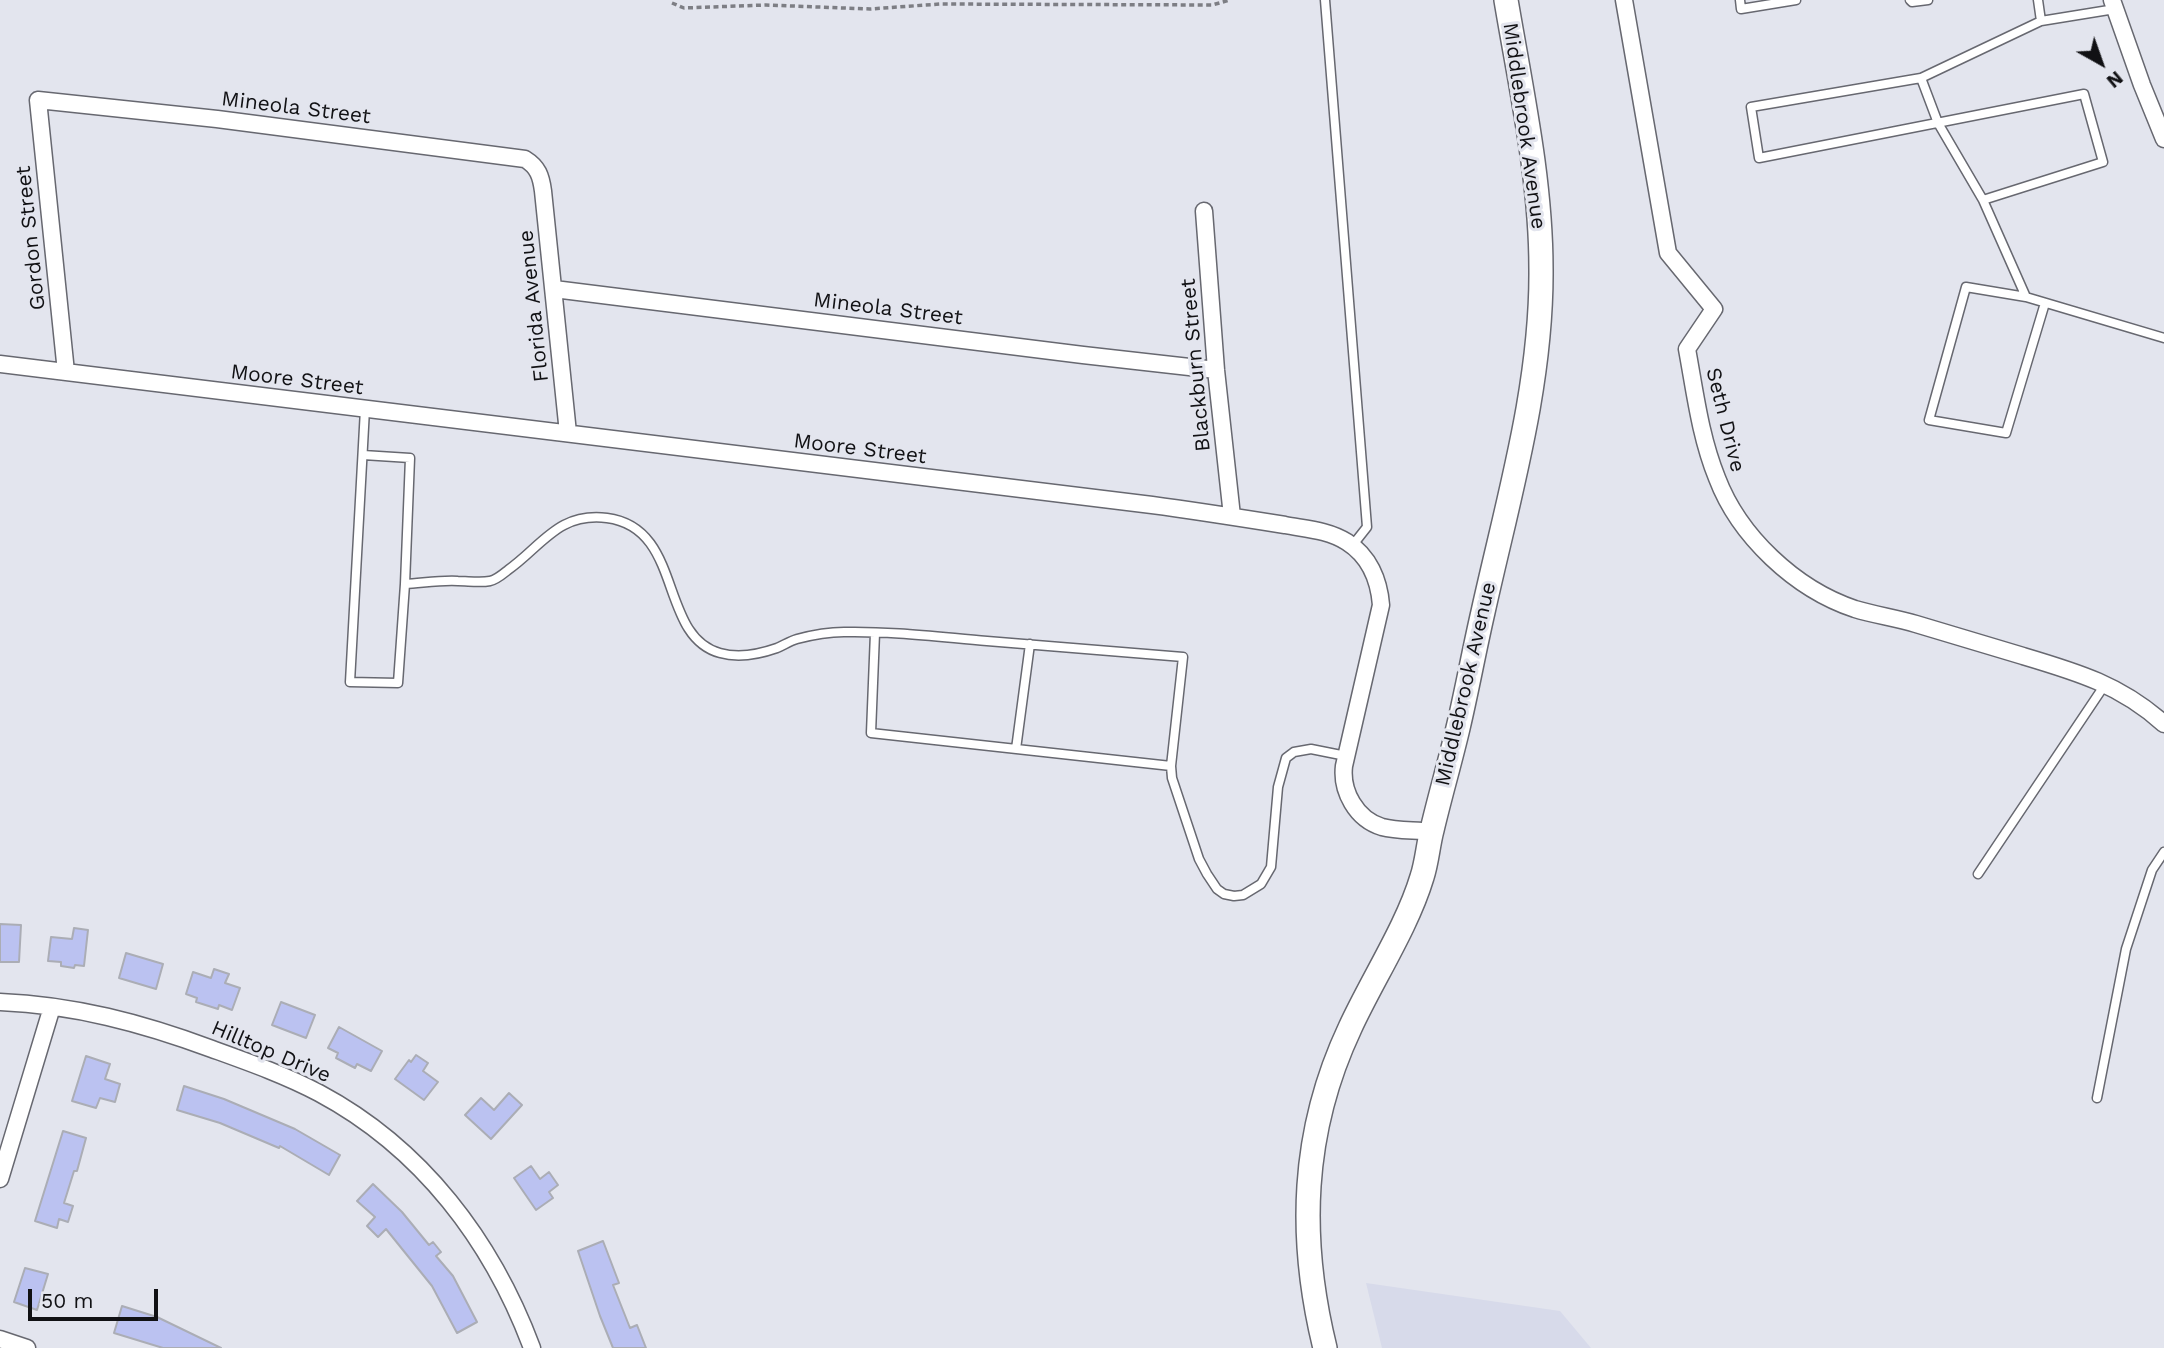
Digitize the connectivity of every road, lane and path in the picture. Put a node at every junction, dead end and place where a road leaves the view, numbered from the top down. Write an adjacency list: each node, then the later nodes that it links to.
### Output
1 (1230, 0): 10 (path)
2 (1325, 0): 31 (lane)
3 (1506, 0): 40 (main road, Middlebrook Avenue)
4 (1624, 0): 35 (street, Seth Drive)
5 (1740, 0): 6 (lane)
6 (1796, 0)
7 (1910, 0): 8 (lane)
8 (1928, 0)
9 (2038, 0): 12 (lane)
10 (672, 3)
11 (2114, 5): 12 (lane); 16 (street)
12 (2041, 21): 13 (lane)
13 (1921, 79): 15 (lane); 15 (lane)
14 (38, 100): 17 (street, Mineola Street); 26 (street, Gordon Street)
15 (1938, 123): 18 (lane); 18 (lane)
16 (2164, 139)
17 (540, 176): 20 (street, Florida Avenue)
18 (1983, 201): 21 (lane)
19 (1204, 211): 25 (street, Blackburn Street)
20 (554, 289): 25 (street, Mineola Street); 28 (street, Florida Avenue)
21 (2026, 297): 22 (lane); 22 (lane)
22 (2045, 303): 23 (lane)
23 (2164, 338)
24 (0, 364): 26 (street, Moore Street)
25 (1216, 370): 30 (street, Blackburn Street)
26 (66, 372): 27 (street, Moore Street)
27 (365, 410): 28 (street, Moore Street); 29 (lane)
28 (568, 433): 30 (street, Moore Street)
29 (363, 455): 32 (lane); 32 (lane)
30 (1232, 516): 31 (street, Moore Street)
31 (1352, 546): 38 (street, Moore Street)
32 (405, 584): 33 (lane)
33 (875, 633): 34 (lane); 37 (lane)
34 (1030, 644): 37 (lane); 39 (lane)
35 (2106, 683): 36 (street, Seth Drive); 42 (lane)
36 (2164, 724)
37 (1016, 749): 39 (lane)
38 (1346, 756): 39 (lane); 40 (street, Moore Street)
39 (1171, 766)
40 (1432, 832): 50 (main road, Middlebrook Avenue)
41 (2164, 852): 45 (lane)
42 (1978, 874)
43 (0, 1002): 44 (street, Hilltop Drive)
44 (52, 1007): 46 (street); 49 (street, Hilltop Drive)
45 (2097, 1098)
46 (0, 1179)
47 (0, 1339): 48 (street)
48 (27, 1348)
49 (532, 1348)
50 (1325, 1348)

